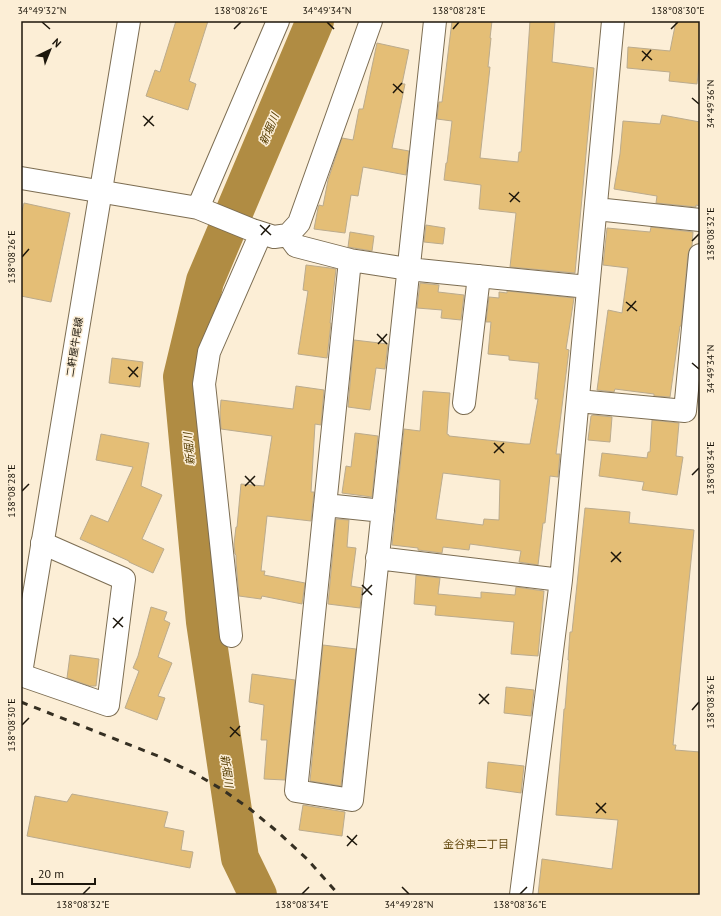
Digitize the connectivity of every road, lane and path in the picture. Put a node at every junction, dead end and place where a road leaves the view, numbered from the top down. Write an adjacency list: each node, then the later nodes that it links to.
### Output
1 (129, 21): 7 (street, 二軒屋牛尾線)
2 (278, 21): 9 (street)
3 (371, 21): 12 (street)
4 (434, 21): 15 (street)
5 (613, 21): 8 (street)
6 (21, 178): 7 (street)
7 (100, 192): 9 (street); 22 (street, 二軒屋牛尾線)
8 (596, 209): 10 (street); 17 (street)
9 (204, 211): 11 (street)
10 (700, 220)
11 (257, 231): 12 (street); 25 (street)
12 (288, 235): 14 (street)
13 (700, 255): 18 (street)
14 (350, 260): 15 (street); 20 (street)
15 (408, 269): 16 (street); 21 (street)
16 (479, 276): 17 (street); 19 (street)
17 (588, 287): 18 (street)
18 (578, 401): 24 (street)
19 (464, 403)
20 (325, 505): 21 (street); 23 (street)
21 (383, 511): 23 (street)
22 (42, 543): 26 (street, 二軒屋牛尾線); 26 (street)
23 (377, 558): 24 (street)
24 (562, 580): 27 (street)
25 (230, 636)
26 (21, 674)
27 (521, 895)

